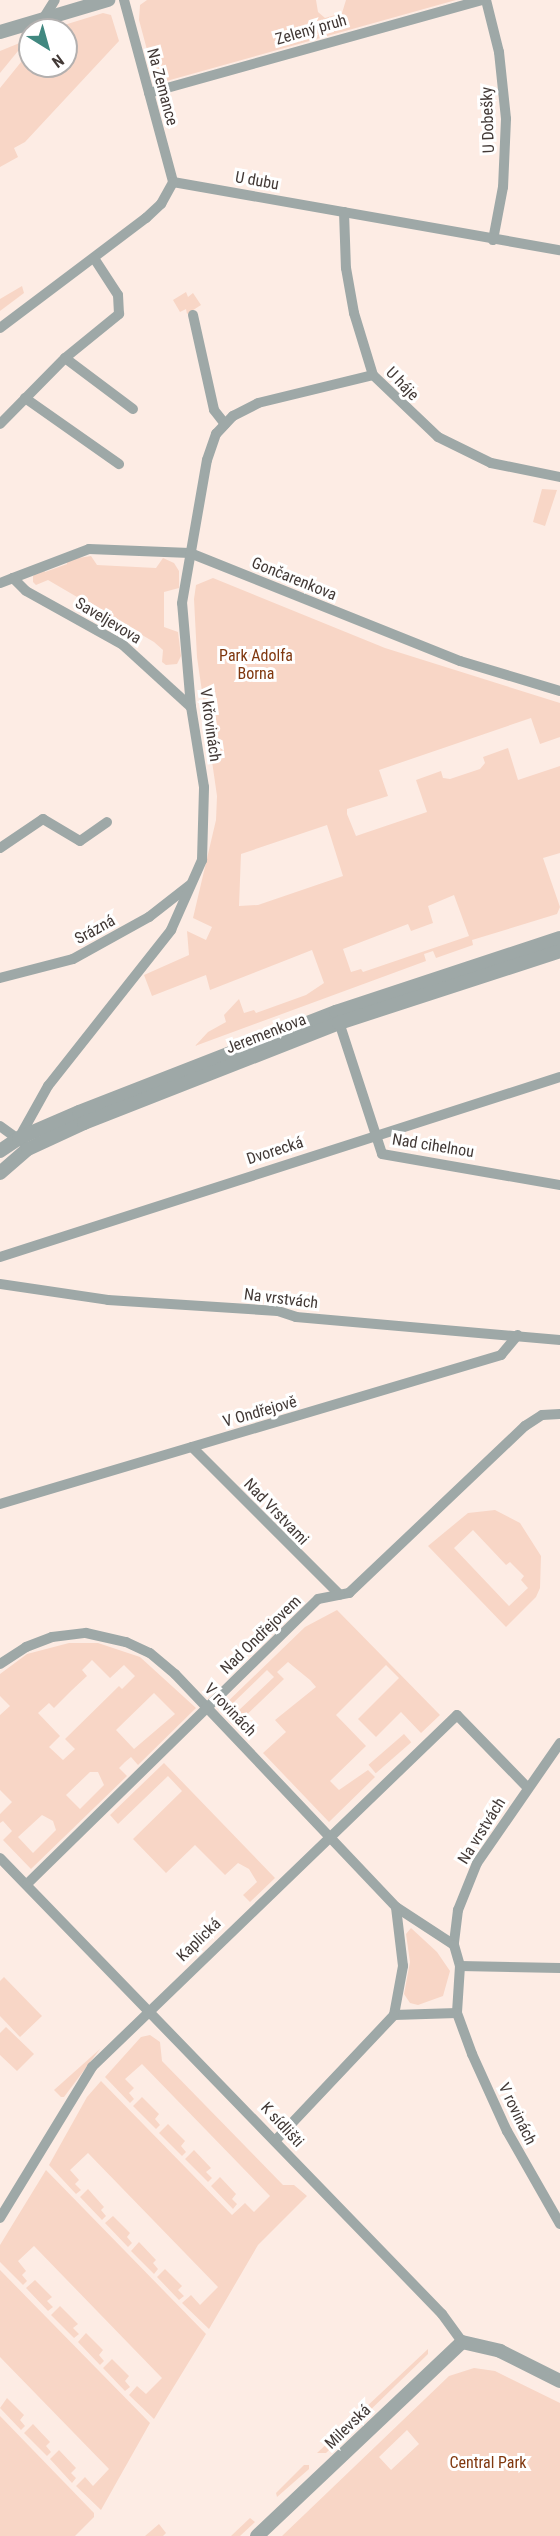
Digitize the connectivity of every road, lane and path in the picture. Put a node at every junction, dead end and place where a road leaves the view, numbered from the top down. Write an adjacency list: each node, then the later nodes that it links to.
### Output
1 (55, 0): 5 (street)
2 (108, 0): 6 (street)
3 (124, 0): 9 (street, Na Zemance)
4 (484, 0): 9 (street, Zelený pruh); 12 (street, U Dobešky)
5 (44, 18)
6 (46, 18)
7 (18, 27): 8 (street)
8 (0, 32)
9 (149, 93): 10 (street, Na Zemance)
10 (173, 182): 11 (street, U dubu); 14 (street)
11 (344, 212): 12 (street, U dubu); 18 (street, U háje)
12 (493, 240): 13 (street, U dubu)
13 (560, 250)
14 (94, 258): 16 (street); 17 (street)
15 (193, 315): 22 (street)
16 (0, 328)
17 (65, 358): 19 (street); 20 (street)
18 (373, 375): 22 (street, V křovinách); 24 (street, U háje)
19 (25, 398): 21 (street); 23 (street)
20 (133, 409)
21 (0, 424)
22 (225, 424): 25 (street, V křovinách)
23 (119, 464)
24 (560, 477)
25 (190, 553): 26 (street, Gončarenkova); 28 (street, Gončarenkova); 29 (street, V křovinách)
26 (13, 578): 27 (street); 29 (street, Saveljevova)
27 (0, 583)
28 (560, 691)
29 (191, 707): 32 (street, V křovinách)
30 (107, 822): 31 (street)
31 (0, 848)
32 (192, 883): 34 (street, Srázná); 39 (street, V křovinách)
33 (557, 945): 35 (street, Jeremenkova)
34 (0, 978)
35 (337, 1018): 38 (street, Nad cihelnou); 39 (street, Jeremenkova)
36 (560, 1077): 38 (street, Dvorecká)
37 (0, 1126): 39 (street)
38 (376, 1134): 42 (street, Nad cihelnou); 43 (street, Dvorecká)
39 (23, 1144): 40 (street, Jeremenkova); 41 (street, Jeremenkova)
40 (0, 1151)
41 (0, 1173)
42 (560, 1185)
43 (0, 1257)
44 (0, 1284): 45 (street, Na vrstvách)
45 (518, 1335): 46 (street, Na vrstvách); 48 (street, V Ondřejově)
46 (560, 1340)
47 (560, 1414): 50 (street, Nad Ondřejovem)
48 (192, 1447): 49 (street, V Ondřejově); 50 (street, Nad Vrstvami)
49 (0, 1504)
50 (340, 1595): 52 (street, Nad Ondřejovem)
51 (0, 1664): 52 (street, V rovinách)
52 (207, 1708): 55 (street, V rovinách); 57 (street, Nad Ondřejovem)
53 (560, 1743): 54 (street, Na vrstvách)
54 (527, 1787): 55 (street, Kaplická); 59 (street, Na vrstvách)
55 (330, 1836): 58 (street, V rovinách); 62 (street, Kaplická)
56 (0, 1858): 57 (street, K sídlišti)
57 (27, 1884): 62 (street, K sídlišti)
58 (396, 1907): 59 (street, V rovinách); 64 (street)
59 (454, 1945): 60 (street, V rovinách)
60 (460, 1966): 61 (street); 63 (street, V rovinách)
61 (560, 1968)
62 (148, 2010): 65 (street, K sídlišti); 66 (street, Kaplická)
63 (457, 2013): 64 (street); 67 (street, V rovinách)
64 (394, 2015): 65 (street)
65 (275, 2141): 68 (street, K sídlišti)
66 (0, 2218)
67 (560, 2224)
68 (462, 2342): 69 (street); 70 (street, Milevská)
69 (560, 2381)
70 (257, 2536)

